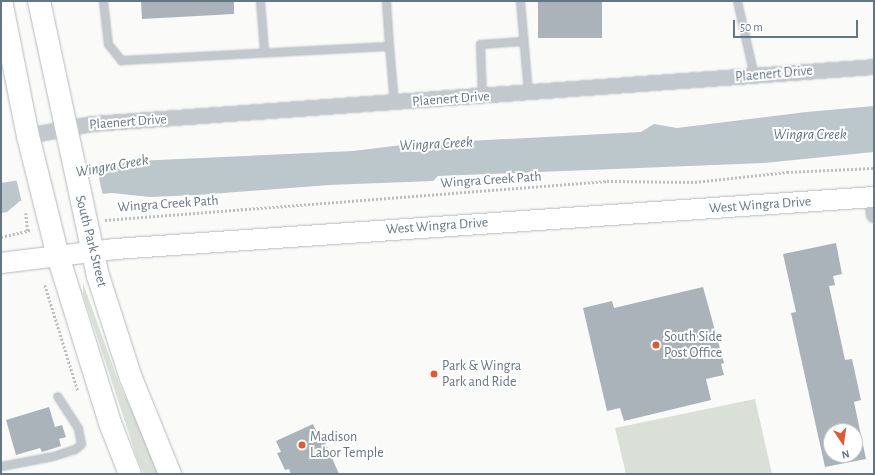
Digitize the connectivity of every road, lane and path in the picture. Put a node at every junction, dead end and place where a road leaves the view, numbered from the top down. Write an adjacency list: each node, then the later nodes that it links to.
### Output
1 (1, 1): 17 (main road)
2 (39, 1): 16 (main road, South Park Street)
3 (103, 1): 10 (lane)
4 (260, 1): 10 (lane)
5 (386, 1): 9 (lane)
6 (520, 1): 8 (lane)
7 (737, 1): 12 (lane)
8 (523, 41): 13 (lane); 14 (lane)
9 (389, 46): 10 (lane); 15 (lane)
10 (264, 51)
11 (874, 68): 12 (street, Plaenert Drive)
12 (754, 76): 13 (street, Plaenert Drive)
13 (528, 93): 14 (street, Plaenert Drive)
14 (482, 97): 15 (street, Plaenert Drive)
15 (394, 103): 16 (street, Plaenert Drive)
16 (65, 128): 17 (street, Plaenert Drive); 23 (main road, South Park Street)
17 (28, 136): 20 (main road)
18 (874, 168): 21 (path, Wingra Creek Path)
19 (873, 203): 23 (street, West Wingra Drive)
20 (36, 212): 22 (path); 24 (main road)
21 (110, 219)
22 (1, 237)
23 (93, 252): 24 (street, West Wingra Drive); 29 (main road, South Park Street)
24 (58, 256): 25 (street, West Wingra Drive); 28 (main road)
25 (1, 263)
26 (57, 396): 27 (lane)
27 (1, 466)
28 (130, 474)
29 (170, 474)

